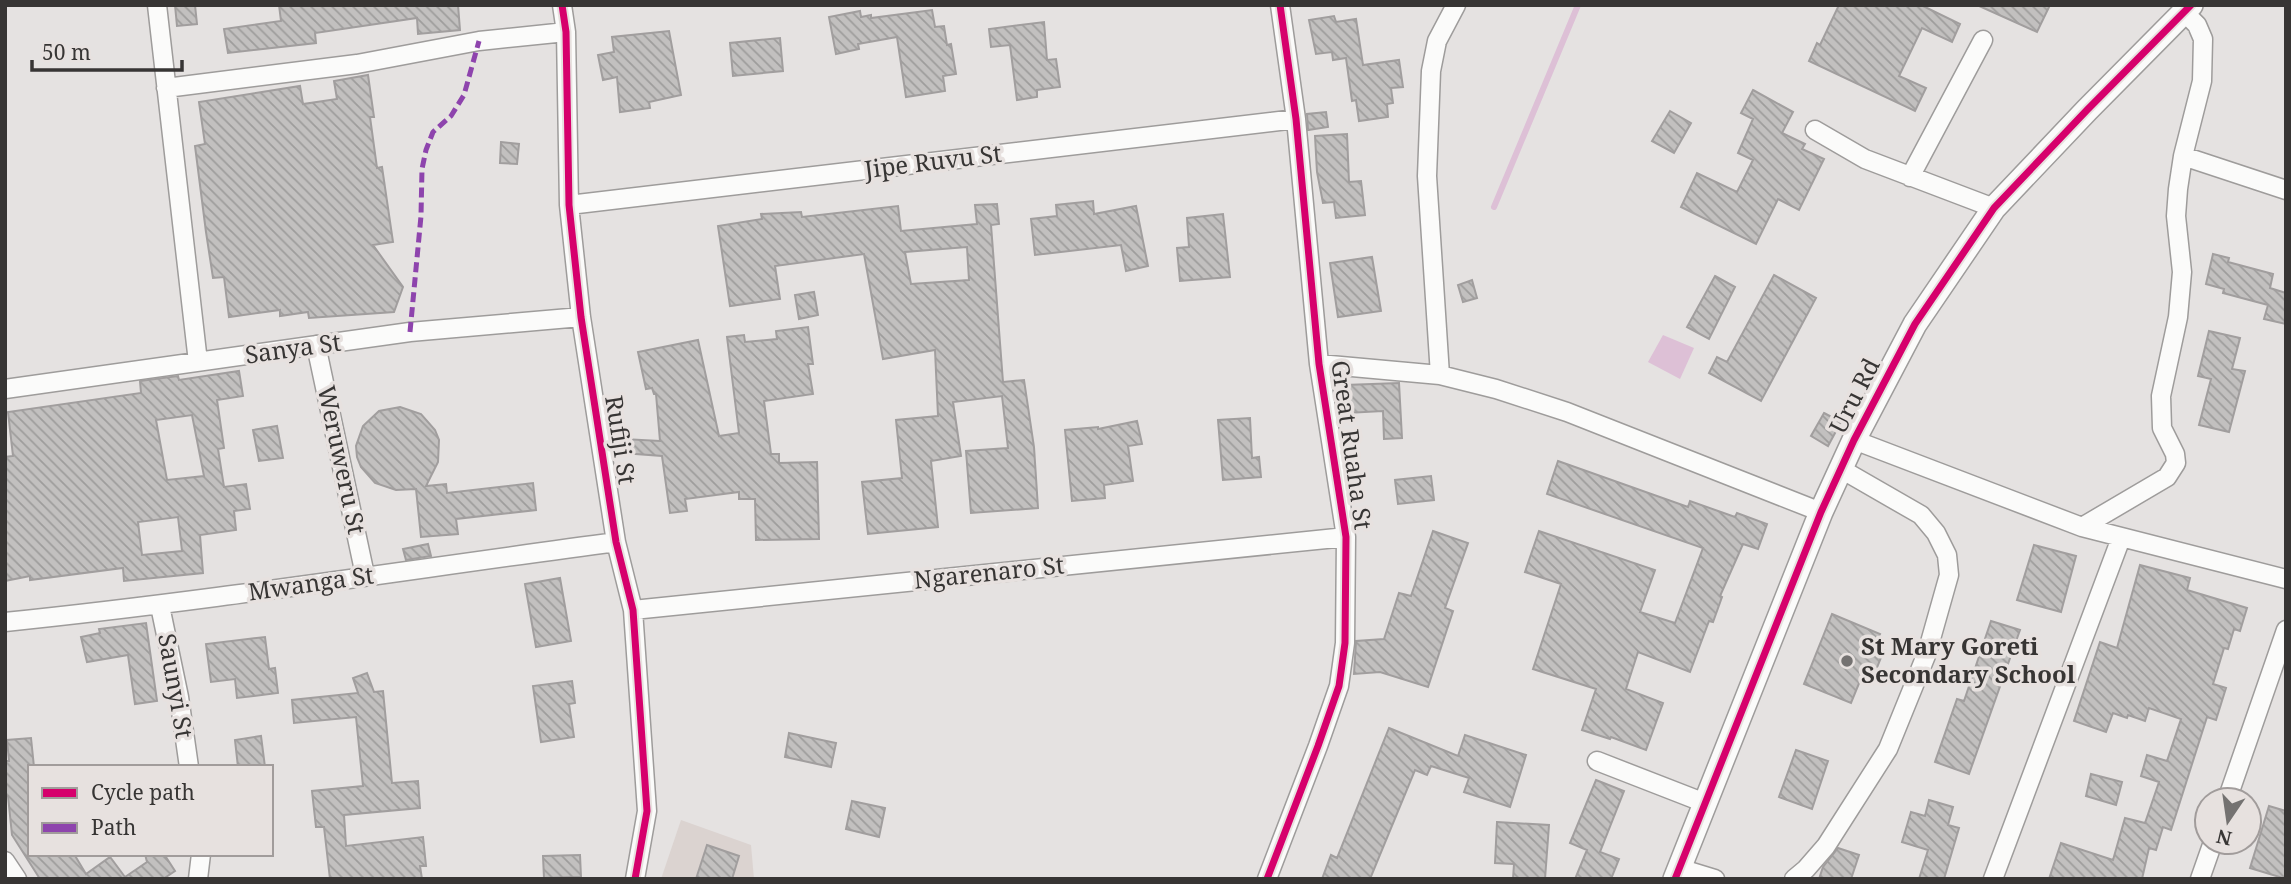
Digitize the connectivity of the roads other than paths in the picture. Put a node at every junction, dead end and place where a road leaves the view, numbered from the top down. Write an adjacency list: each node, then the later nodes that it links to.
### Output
1 (157, 5): 8 (street)
2 (562, 5): 6 (street, Rufiji St)
3 (1280, 5): 9 (street, Great Ruaha St)
4 (1456, 5): 20 (street)
5 (2188, 9): 11 (street); 15 (street, Uru Rd)
6 (566, 32): 8 (street); 14 (street, Rufiji St)
7 (1983, 40): 12 (street)
8 (166, 88): 18 (street)
9 (1296, 118): 14 (street, Jipe Ruvu St); 19 (street, Great Ruaha St)
10 (1815, 130): 12 (street)
11 (2183, 156): 13 (street); 25 (street)
12 (1910, 177): 15 (street)
13 (2286, 190)
14 (569, 205): 16 (street, Rufiji St)
15 (1994, 208): 22 (street, Uru Rd)
16 (581, 317): 17 (street, Sanya St); 28 (street, Rufiji St)
17 (316, 345): 18 (street, Sanya St); 29 (street, Weruweru St)
18 (198, 362): 21 (street, Sanya St)
19 (1319, 364): 20 (street); 26 (street, Great Ruaha St)
20 (1440, 375): 24 (street)
21 (5, 389)
22 (1854, 440): 23 (street, Uru Rd); 25 (street)
23 (1841, 469): 24 (street, Uru Rd); 48 (street)
24 (1821, 512): 38 (street, Uru Rd)
25 (2082, 527): 27 (street)
26 (1346, 537): 32 (street, Ngarenaro St); 46 (street, Great Ruaha St)
27 (2121, 538): 30 (street); 49 (street)
28 (616, 542): 29 (street, Mwanga St); 32 (street, Rufiji St)
29 (365, 575): 31 (street, Mwanga St)
30 (2286, 579)
31 (160, 606): 33 (street, Mwanga St); 36 (street, Saunyi St)
32 (633, 610): 45 (street, Rufiji St)
33 (5, 622)
34 (2286, 631): 37 (street)
35 (1597, 761): 38 (street)
36 (189, 765)
37 (2233, 786)
38 (1705, 803): 42 (street, Uru Rd)
39 (201, 856): 44 (street)
40 (2208, 856): 50 (street)
41 (5, 861): 43 (street)
42 (1677, 873): 47 (street)
43 (17, 879)
44 (198, 879)
45 (635, 879)
46 (1267, 879)
47 (1716, 879)
48 (1794, 879)
49 (1993, 879)
50 (2200, 879)

